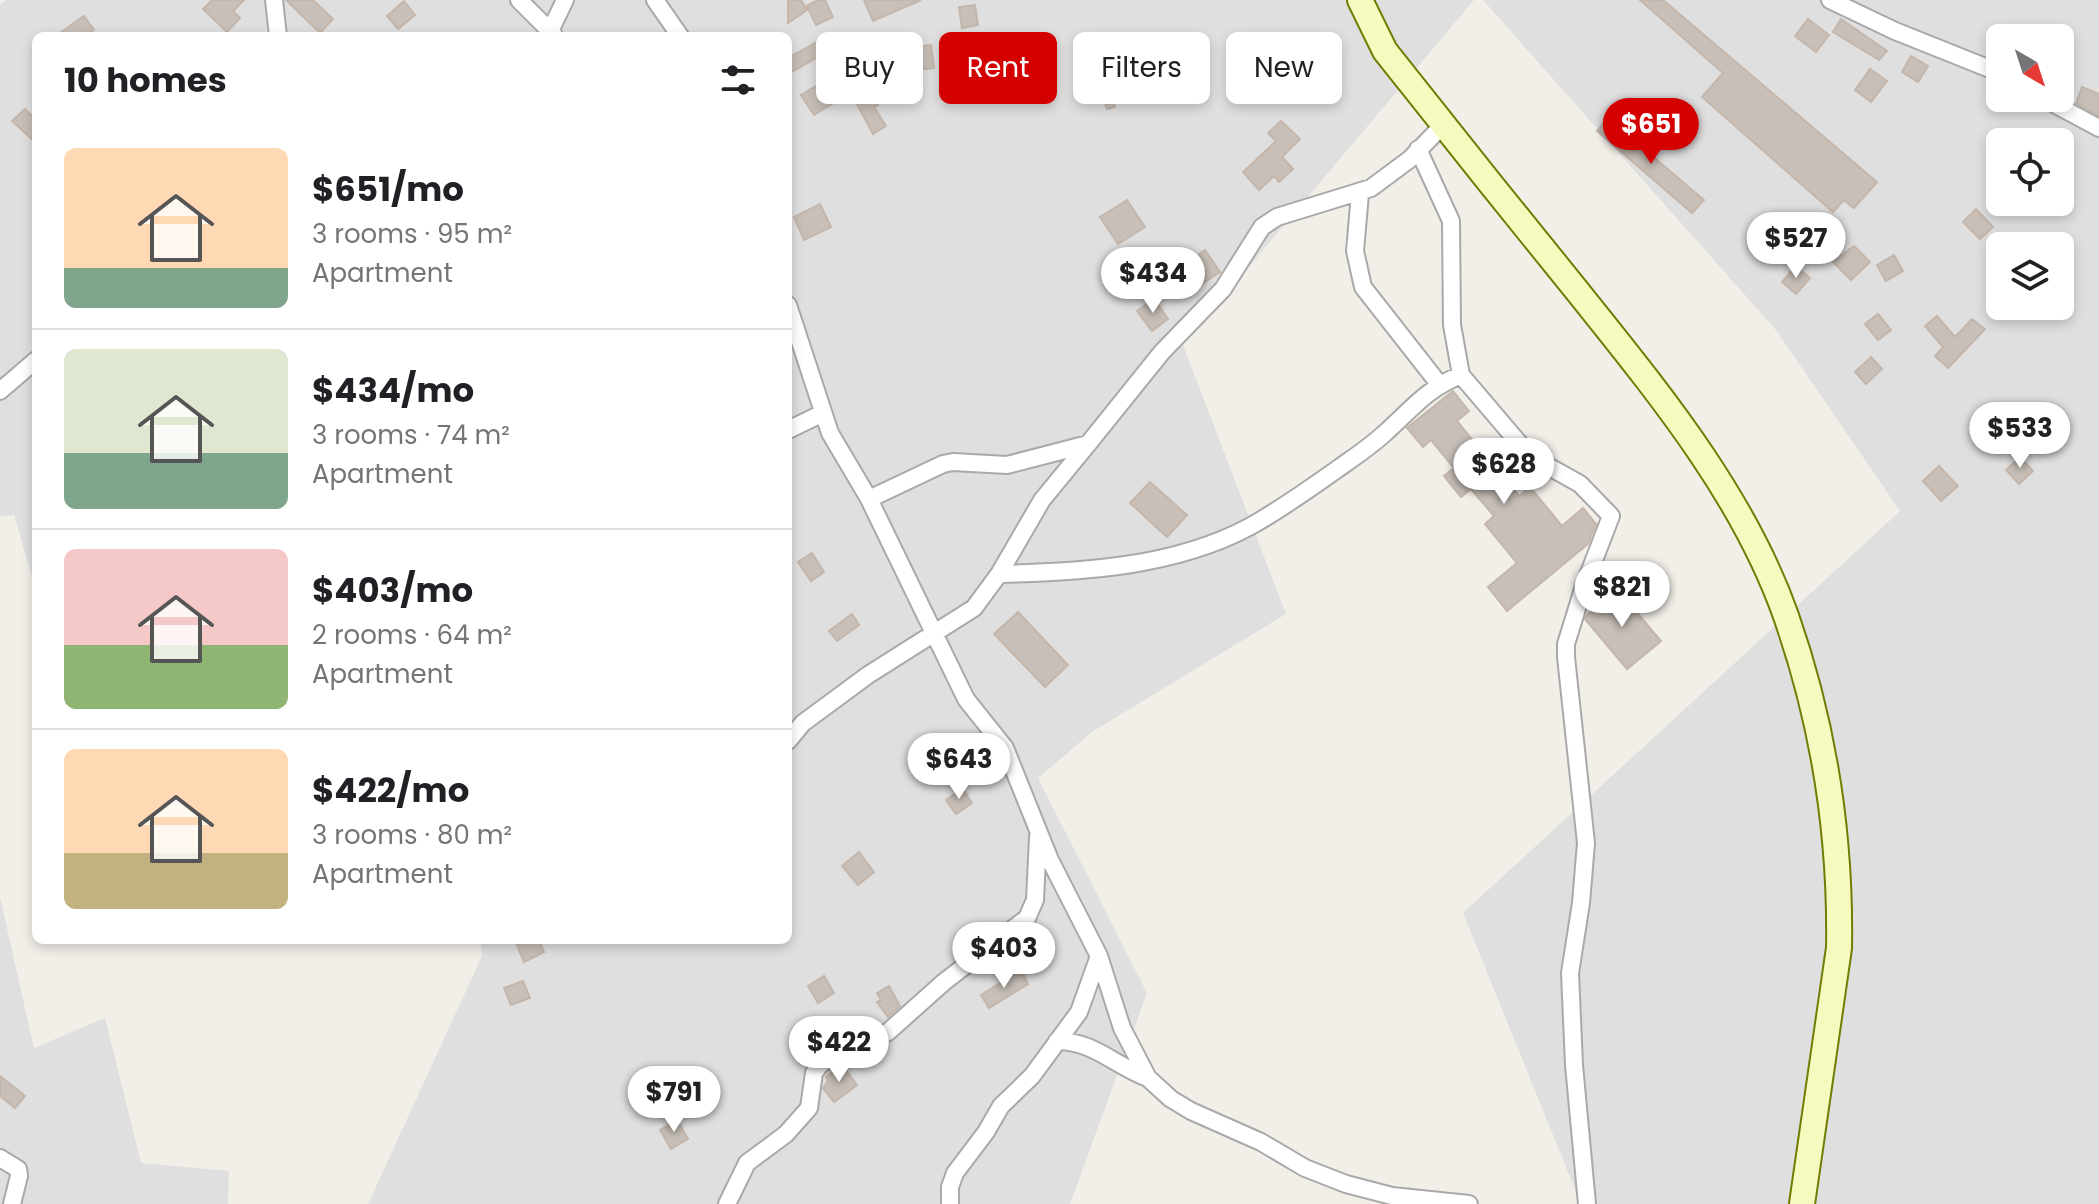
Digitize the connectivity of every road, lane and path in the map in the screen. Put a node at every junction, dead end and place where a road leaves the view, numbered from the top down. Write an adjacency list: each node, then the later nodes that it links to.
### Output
1 (274, 0): 7 (street)
2 (519, 0): 8 (street)
3 (565, 0): 9 (street)
4 (655, 0): 10 (street)
5 (1360, 0): 13 (main road)
6 (1830, 0): 11 (street)
7 (278, 32)
8 (551, 32)
9 (552, 32)
10 (677, 32)
11 (1986, 67)
12 (2069, 112): 14 (street)
13 (1443, 125): 15 (street); 39 (main road)
14 (2099, 128)
15 (1418, 149): 16 (street); 19 (street)
16 (1360, 194): 20 (street); 24 (street)
17 (792, 318): 22 (street)
18 (32, 363): 21 (street)
19 (1461, 375): 20 (street); 38 (street)
20 (1439, 384): 26 (street)
21 (0, 391)
22 (821, 414): 23 (street); 25 (street)
23 (792, 428)
24 (1088, 444): 25 (street); 26 (street)
25 (869, 499): 27 (street)
26 (999, 574): 27 (street)
27 (932, 633): 28 (street); 29 (street)
28 (792, 736)
29 (1038, 831): 30 (street); 35 (street)
30 (1099, 956): 31 (street); 32 (street)
31 (1057, 1041): 32 (street); 36 (street)
32 (1148, 1078): 37 (street)
33 (0, 1158): 34 (street)
34 (12, 1204)
35 (727, 1204)
36 (950, 1204)
37 (1469, 1204)
38 (1587, 1204)
39 (1802, 1204)

